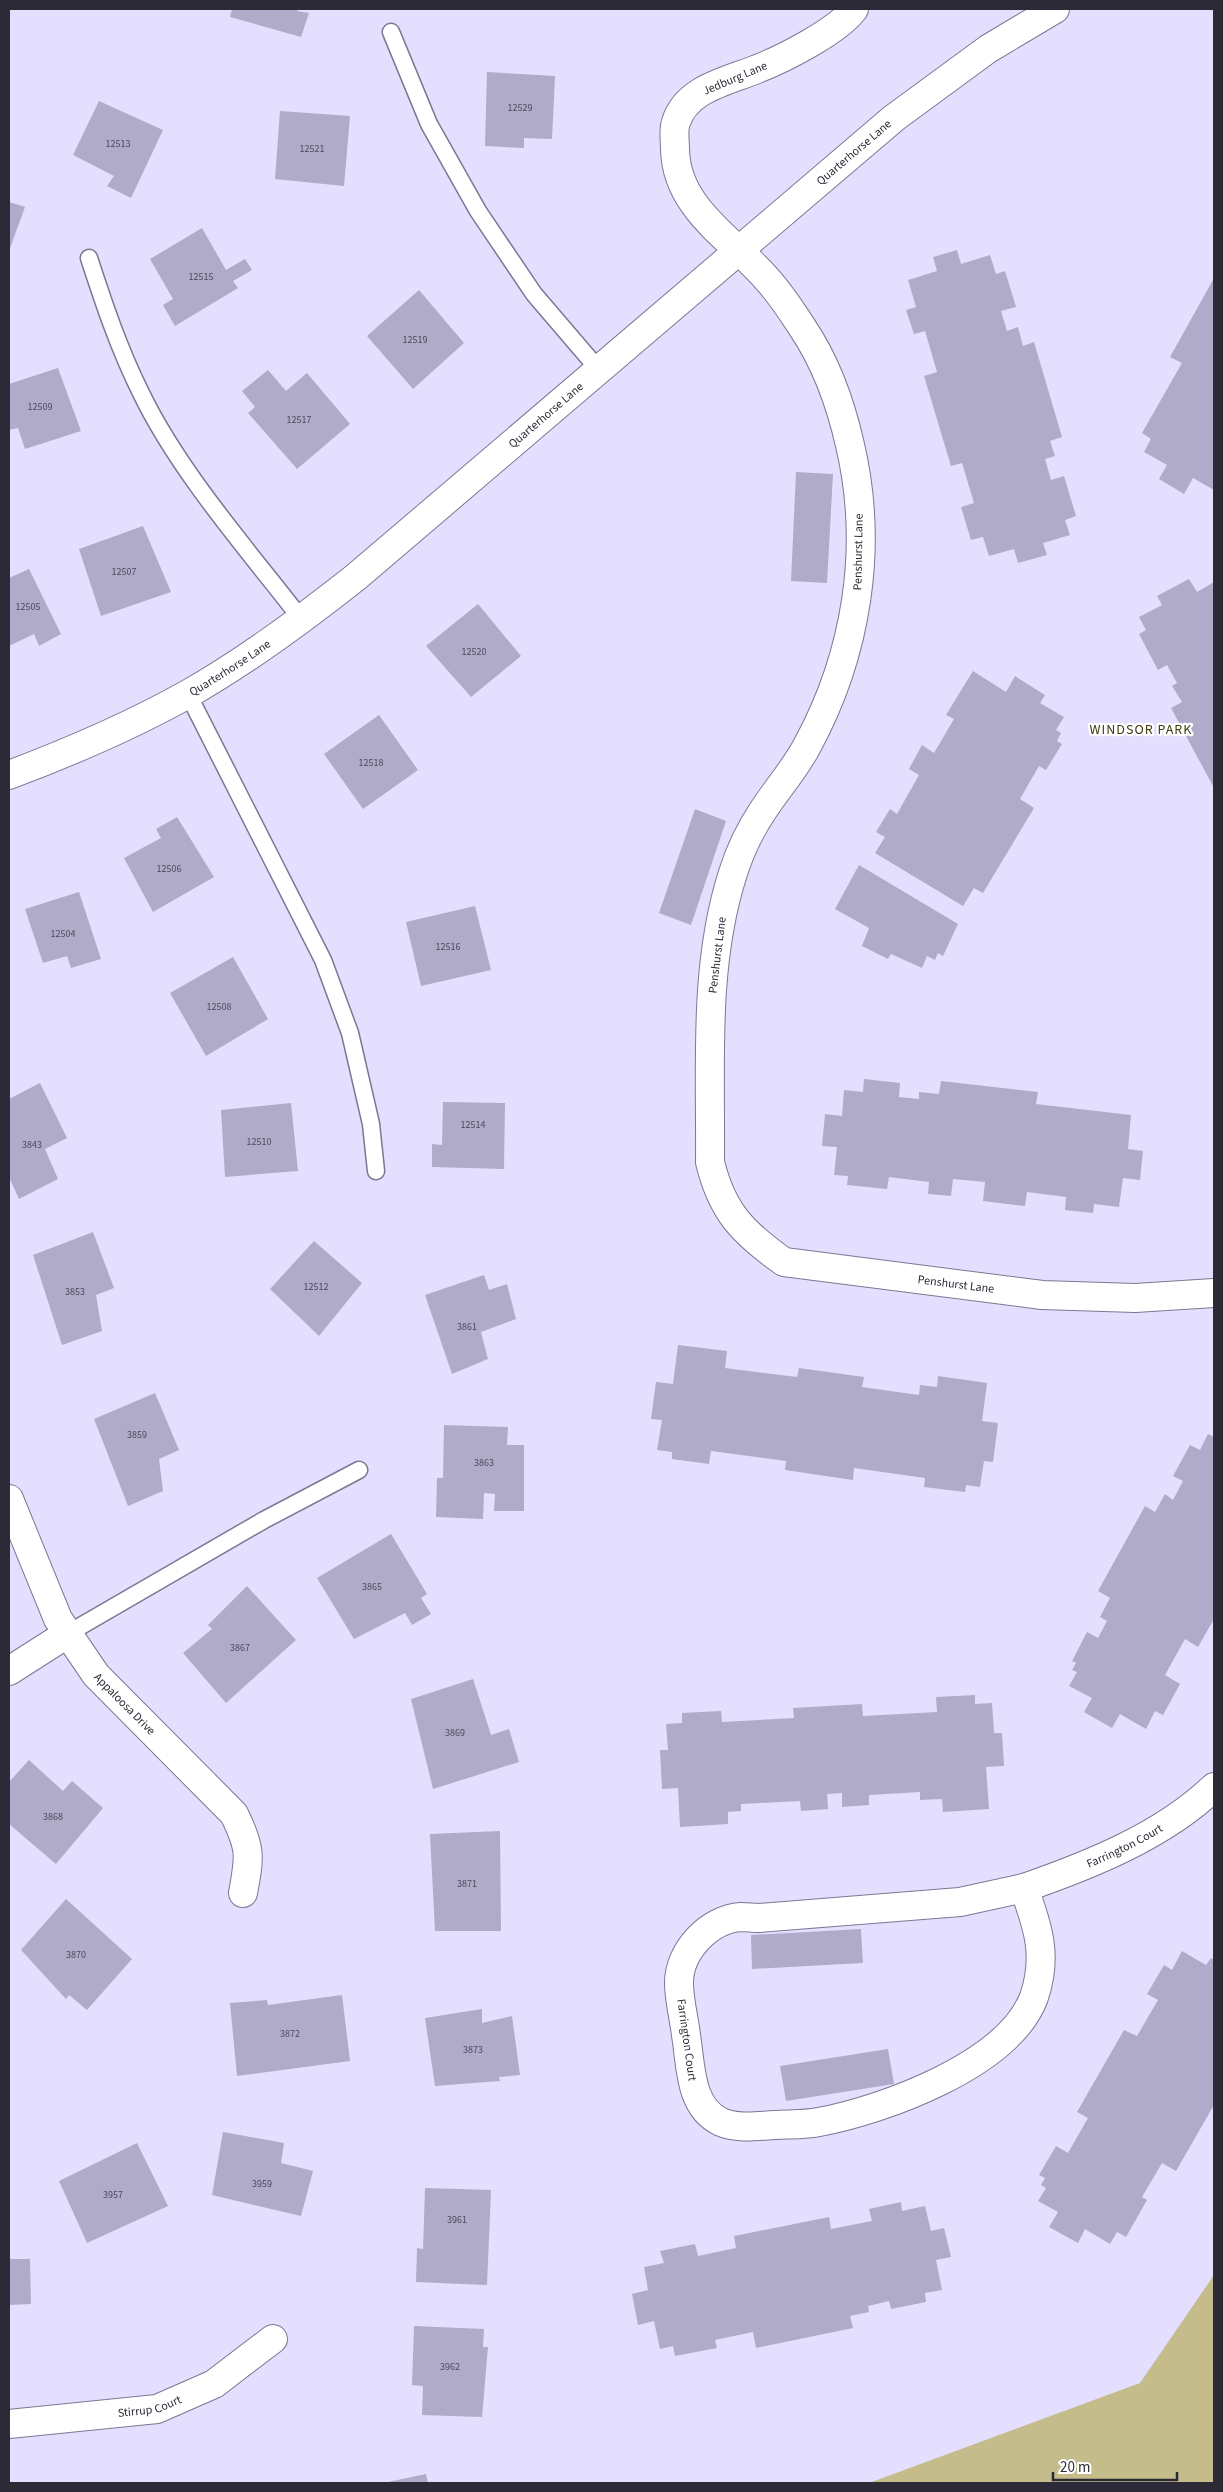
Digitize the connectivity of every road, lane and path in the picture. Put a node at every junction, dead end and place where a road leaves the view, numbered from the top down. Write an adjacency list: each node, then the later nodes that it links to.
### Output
1 (854, 9): 4 (street, Jedburg Lane)
2 (1055, 9): 4 (street, Quarterhorse Lane)
3 (391, 32): 6 (lane)
4 (740, 251): 6 (street, Quarterhorse Lane); 11 (street, Penshurst Lane)
5 (89, 258): 7 (lane)
6 (599, 370): 7 (street, Quarterhorse Lane)
7 (302, 620): 8 (street, Quarterhorse Lane)
8 (188, 694): 9 (street, Quarterhorse Lane); 10 (lane)
9 (9, 776)
10 (376, 1171)
11 (1214, 1293)
12 (359, 1470): 14 (lane)
13 (9, 1499): 14 (street, Appaloosa Drive)
14 (67, 1634): 15 (street); 18 (street, Appaloosa Drive)
15 (9, 1671)
16 (1214, 1788): 17 (street, Farrington Court)
17 (1024, 1888): 17 (street, Farrington Court)
18 (243, 1893)
19 (273, 2339): 20 (street, Stirrup Court)
20 (9, 2424)

